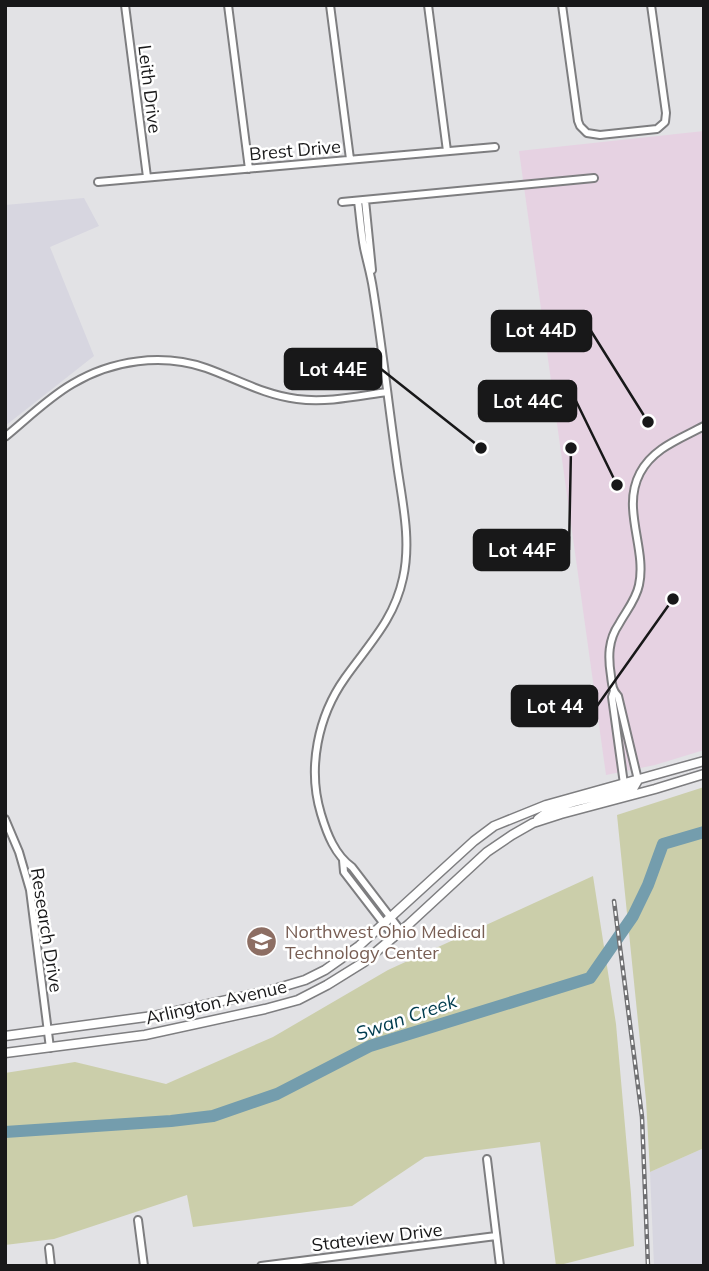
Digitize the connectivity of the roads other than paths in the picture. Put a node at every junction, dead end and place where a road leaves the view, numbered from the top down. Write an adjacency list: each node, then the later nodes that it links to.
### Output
1 (125, 5): 11 (street, Leith Drive)
2 (228, 5): 10 (street)
3 (330, 5): 9 (street)
4 (428, 5): 8 (street)
5 (562, 5): 6 (street)
6 (652, 5)
7 (495, 147): 8 (street, Brest Drive)
8 (447, 151): 9 (street, Brest Drive)
9 (350, 159): 10 (street, Brest Drive)
10 (249, 169): 11 (street, Brest Drive)
11 (147, 177): 13 (street, Brest Drive)
12 (594, 178): 14 (street)
13 (98, 182)
14 (362, 200): 15 (street); 16 (street)
15 (342, 202)
16 (387, 392): 18 (street); 26 (street)
17 (704, 426): 19 (street)
18 (5, 437)
19 (614, 691): 22 (street); 23 (street)
20 (704, 761): 22 (street, Arlington Avenue)
21 (704, 774): 25 (street, Arlington Avenue)
22 (638, 780): 23 (street, Arlington Avenue); 25 (street)
23 (624, 784): 26 (street, Arlington Avenue)
24 (5, 819): 28 (street, Research Drive)
25 (533, 823): 27 (street, Arlington Avenue)
26 (387, 922): 27 (street); 28 (street, Arlington Avenue)
27 (397, 934): 30 (street, Arlington Avenue)
28 (48, 1031): 29 (street, Arlington Avenue); 30 (street, Research Drive)
29 (5, 1036)
30 (50, 1048): 31 (street, Arlington Avenue)
31 (5, 1053)
32 (487, 1159): 34 (street)
33 (138, 1220): 38 (street)
34 (496, 1236): 36 (street, Stateview Drive); 41 (street)
35 (49, 1248): 37 (street)
36 (336, 1256): 39 (street, Stateview Drive); 40 (street)
37 (51, 1266)
38 (144, 1266)
39 (261, 1266)
40 (337, 1266)
41 (500, 1266)

